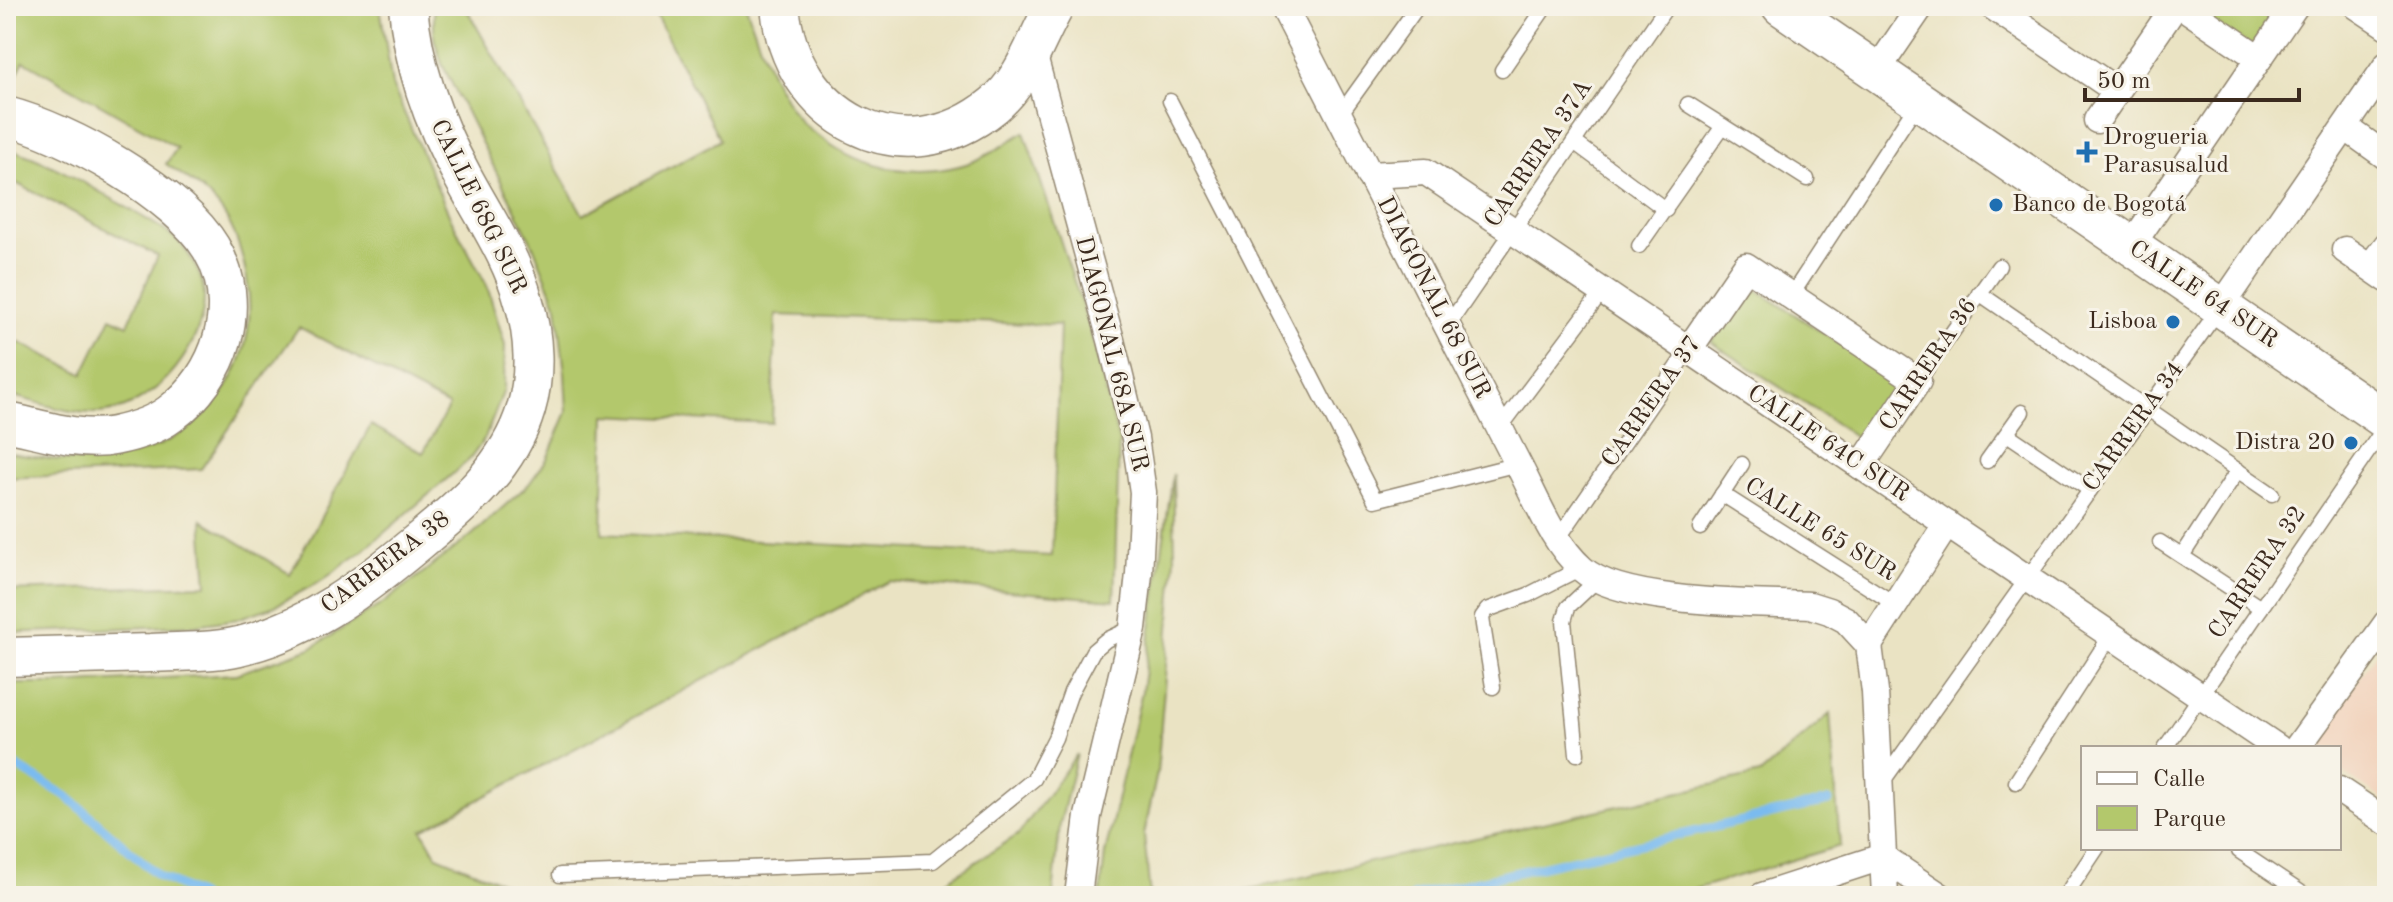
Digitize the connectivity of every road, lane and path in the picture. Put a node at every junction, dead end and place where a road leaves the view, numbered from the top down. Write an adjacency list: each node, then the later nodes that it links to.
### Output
1 (408, 6): 50 (street, CALLE 68G SUR)
2 (780, 6): 16 (street)
3 (1055, 6): 16 (street)
4 (1283, 6): 26 (street, DIAGONAL 68 SUR)
5 (1418, 6): 26 (lane)
6 (1546, 6): 19 (lane)
7 (1667, 6): 30 (lane, CARRERA 37A)
8 (1781, 6): 20 (street, CALLE 64 SUR)
9 (1921, 6): 20 (street)
10 (1992, 6): 21 (street)
11 (2175, 6): 21 (street)
12 (2182, 6): 17 (street)
13 (2295, 6): 17 (street)
14 (2357, 6): 15 (street)
15 (2387, 26)
16 (1033, 53): 74 (street, DIAGONAL 68A SUR)
17 (2259, 58): 38 (street)
18 (2387, 65): 29 (street, CARRERA 34)
19 (1502, 70)
20 (1876, 72): 23 (street, CALLE 64 SUR)
21 (2117, 91): 27 (street)
22 (1170, 101): 57 (lane)
23 (1919, 101): 38 (street, CALLE 64 SUR); 44 (lane)
24 (1688, 104): 28 (lane)
25 (6, 116): 52 (street)
26 (1339, 116): 32 (street, DIAGONAL 68 SUR)
27 (2097, 120)
28 (1723, 126): 33 (lane); 34 (lane)
29 (2345, 127): 31 (street); 45 (street, CARRERA 34)
30 (1574, 142): 34 (lane); 35 (lane, CARRERA 37A)
31 (2387, 157)
32 (1369, 175): 35 (street, CALLE 64C SUR); 46 (street, DIAGONAL 68 SUR)
33 (1807, 179)
34 (1666, 210): 37 (lane)
35 (1513, 230): 42 (street, CALLE 64C SUR); 46 (lane, CARRERA 37A)
36 (2387, 245): 41 (street)
37 (1639, 246)
38 (2131, 246): 45 (street, CALLE 64 SUR)
39 (2345, 250): 41 (street)
40 (1999, 266): 43 (lane, CARRERA 36)
41 (2379, 273)
42 (1603, 291): 47 (street, CALLE 64C SUR); 54 (lane)
43 (1979, 293): 48 (lane, CARRERA 36); 49 (lane)
44 (1791, 296): 47 (street, CARRERA 37); 48 (street)
45 (2221, 307): 49 (lane, CARRERA 34); 53 (street, CALLE 64 SUR)
46 (1447, 327): 54 (street, DIAGONAL 68 SUR)
47 (1689, 349): 59 (street, CALLE 64C SUR); 66 (lane, CARRERA 37)
48 (1918, 381): 59 (street, CARRERA 36)
49 (2147, 408): 60 (lane); 61 (lane, CARRERA 34)
50 (526, 410): 77 (street, CARRERA 38)
51 (2022, 412): 55 (lane)
52 (6, 422)
53 (2387, 422): 72 (lane, CARRERA 32)
54 (1500, 428): 57 (street, DIAGONAL 68 SUR)
55 (2007, 434): 56 (lane); 61 (lane)
56 (1987, 461)
57 (1518, 464): 66 (street, DIAGONAL 68 SUR)
58 (1742, 464): 62 (lane)
59 (1861, 466): 64 (street, CALLE 64C SUR)
60 (2238, 470): 63 (lane); 68 (lane)
61 (2090, 490): 70 (lane, CARRERA 34)
62 (1722, 494): 65 (lane); 71 (lane, CALLE 65 SUR)
63 (2272, 494)
64 (1947, 524): 70 (street, CALLE 64C SUR); 71 (street)
65 (1700, 528)
66 (1558, 539): 69 (street, DIAGONAL 68 SUR)
67 (2160, 542): 68 (lane)
68 (2182, 556): 72 (lane)
69 (1590, 574): 76 (street); 78 (lane); 83 (lane)
70 (2027, 578): 75 (street, CALLE 64C SUR); 85 (lane, CARRERA 34)
71 (1895, 604): 76 (street)
72 (2261, 608): 79 (lane, CARRERA 32)
73 (2387, 623): 82 (street)
74 (1133, 628): 91 (lane); 92 (street, DIAGONAL 68A SUR)
75 (2111, 635): 79 (street, CALLE 64C SUR); 84 (lane)
76 (1869, 645): 85 (street)
77 (6, 657)
78 (1493, 687)
79 (2201, 696): 80 (lane, CARRERA 32); 81 (street, CALLE 64C SUR)
80 (2166, 746)
81 (2275, 746)
82 (2298, 746)
83 (1577, 754)
84 (2016, 782)
85 (1879, 788): 90 (street)
86 (2341, 791): 87 (street)
87 (2387, 822)
88 (2096, 850): 96 (lane)
89 (2239, 851): 97 (lane)
90 (1882, 857): 93 (street); 94 (street); 95 (street)
91 (560, 875)
92 (1078, 896)
93 (1762, 896)
94 (1885, 896)
95 (1940, 896)
96 (2065, 896)
97 (2306, 896)

